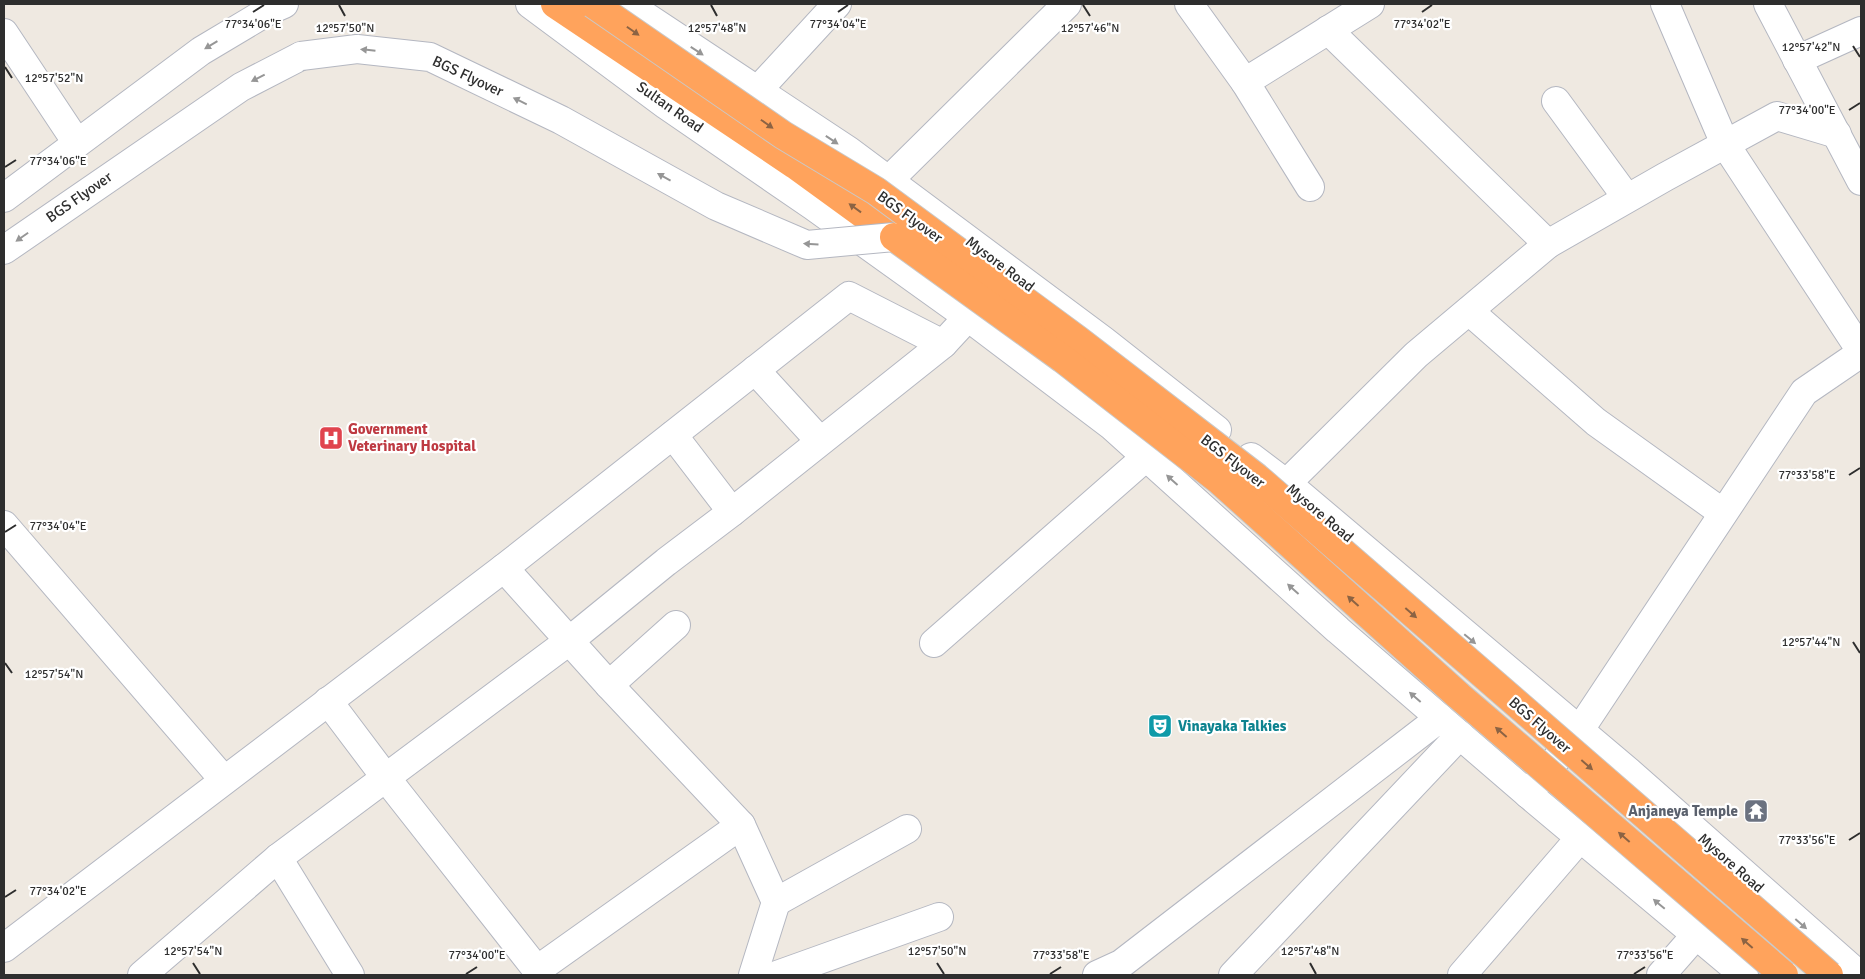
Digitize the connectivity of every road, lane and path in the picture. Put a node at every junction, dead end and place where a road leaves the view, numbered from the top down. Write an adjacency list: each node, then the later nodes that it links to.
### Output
1 (284, 4): 20 (street, one-way to 20)
2 (530, 4): 31 (street, Sultan Road)
3 (555, 4): 27 (highway, BGS Flyover, one-way to 3)
4 (593, 4): 72 (highway, BGS Flyover, one-way to 72, bridge)
5 (837, 4): 17 (street)
6 (1067, 4): 22 (street)
7 (1189, 4): 16 (street)
8 (1370, 4): 12 (street)
9 (1665, 4): 21 (street)
10 (1768, 4): 15 (street)
11 (639, 7): 17 (street, Mysore Road, one-way to 17)
12 (1328, 30): 16 (street); 28 (street)
13 (1861, 30): 15 (street)
14 (4, 33): 20 (street)
15 (1798, 60): 19 (street)
16 (1245, 82): 24 (street)
17 (757, 91): 22 (street, Mysore Road, one-way to 22)
18 (1556, 101): 26 (street)
19 (1837, 134): 21 (street); 23 (street)
20 (77, 143): 25 (street)
21 (1725, 144): 26 (street); 33 (street)
22 (888, 180): 38 (street, Mysore Road)
23 (1861, 181)
24 (1310, 187)
25 (4, 198)
26 (1627, 198): 28 (street)
27 (894, 237): 29 (street, BGS Flyover, one-way to 29, bridge); 71 (highway, BGS Flyover, one-way to 27, bridge)
28 (1548, 244): 30 (street)
29 (4, 250)
30 (1469, 311): 38 (street); 40 (street)
31 (968, 317): 32 (street); 37 (street)
32 (943, 344): 34 (street); 36 (street)
33 (1861, 352): 40 (street)
34 (755, 370): 35 (street); 36 (street)
35 (673, 435): 39 (street); 42 (street)
36 (820, 441): 39 (street)
37 (1146, 457): 45 (street); 48 (street, one-way to 37)
38 (1286, 484): 49 (street, Mysore Road, one-way to 49)
39 (732, 512): 44 (street)
40 (1723, 513): 49 (street)
41 (4, 525): 51 (street)
42 (504, 568): 44 (street); 47 (street)
43 (676, 625): 46 (street)
44 (569, 641): 46 (street); 50 (street)
45 (934, 643)
46 (608, 685): 53 (street)
47 (328, 701): 50 (street); 51 (street)
48 (1450, 727): 52 (street); 66 (street); 67 (street)
49 (1579, 731): 52 (street); 73 (street, Mysore Road, one-way to 73)
50 (386, 778): 56 (street); 61 (street)
51 (224, 780): 60 (street)
52 (1528, 794): 55 (street)
53 (741, 825): 57 (street); 61 (street)
54 (907, 830): 57 (street)
55 (1580, 838): 59 (street, one-way to 55); 68 (street)
56 (278, 858): 62 (street); 63 (street)
57 (776, 902): 64 (street)
58 (939, 918): 65 (street)
59 (1696, 935): 69 (street); 70 (street)
60 (4, 948)
61 (538, 972)
62 (142, 975)
63 (350, 975)
64 (753, 975)
65 (777, 975)
66 (1097, 975)
67 (1232, 975)
68 (1462, 975)
69 (1661, 975)
70 (1744, 975)
71 (1784, 975)
72 (1829, 975)
73 (1859, 975)

